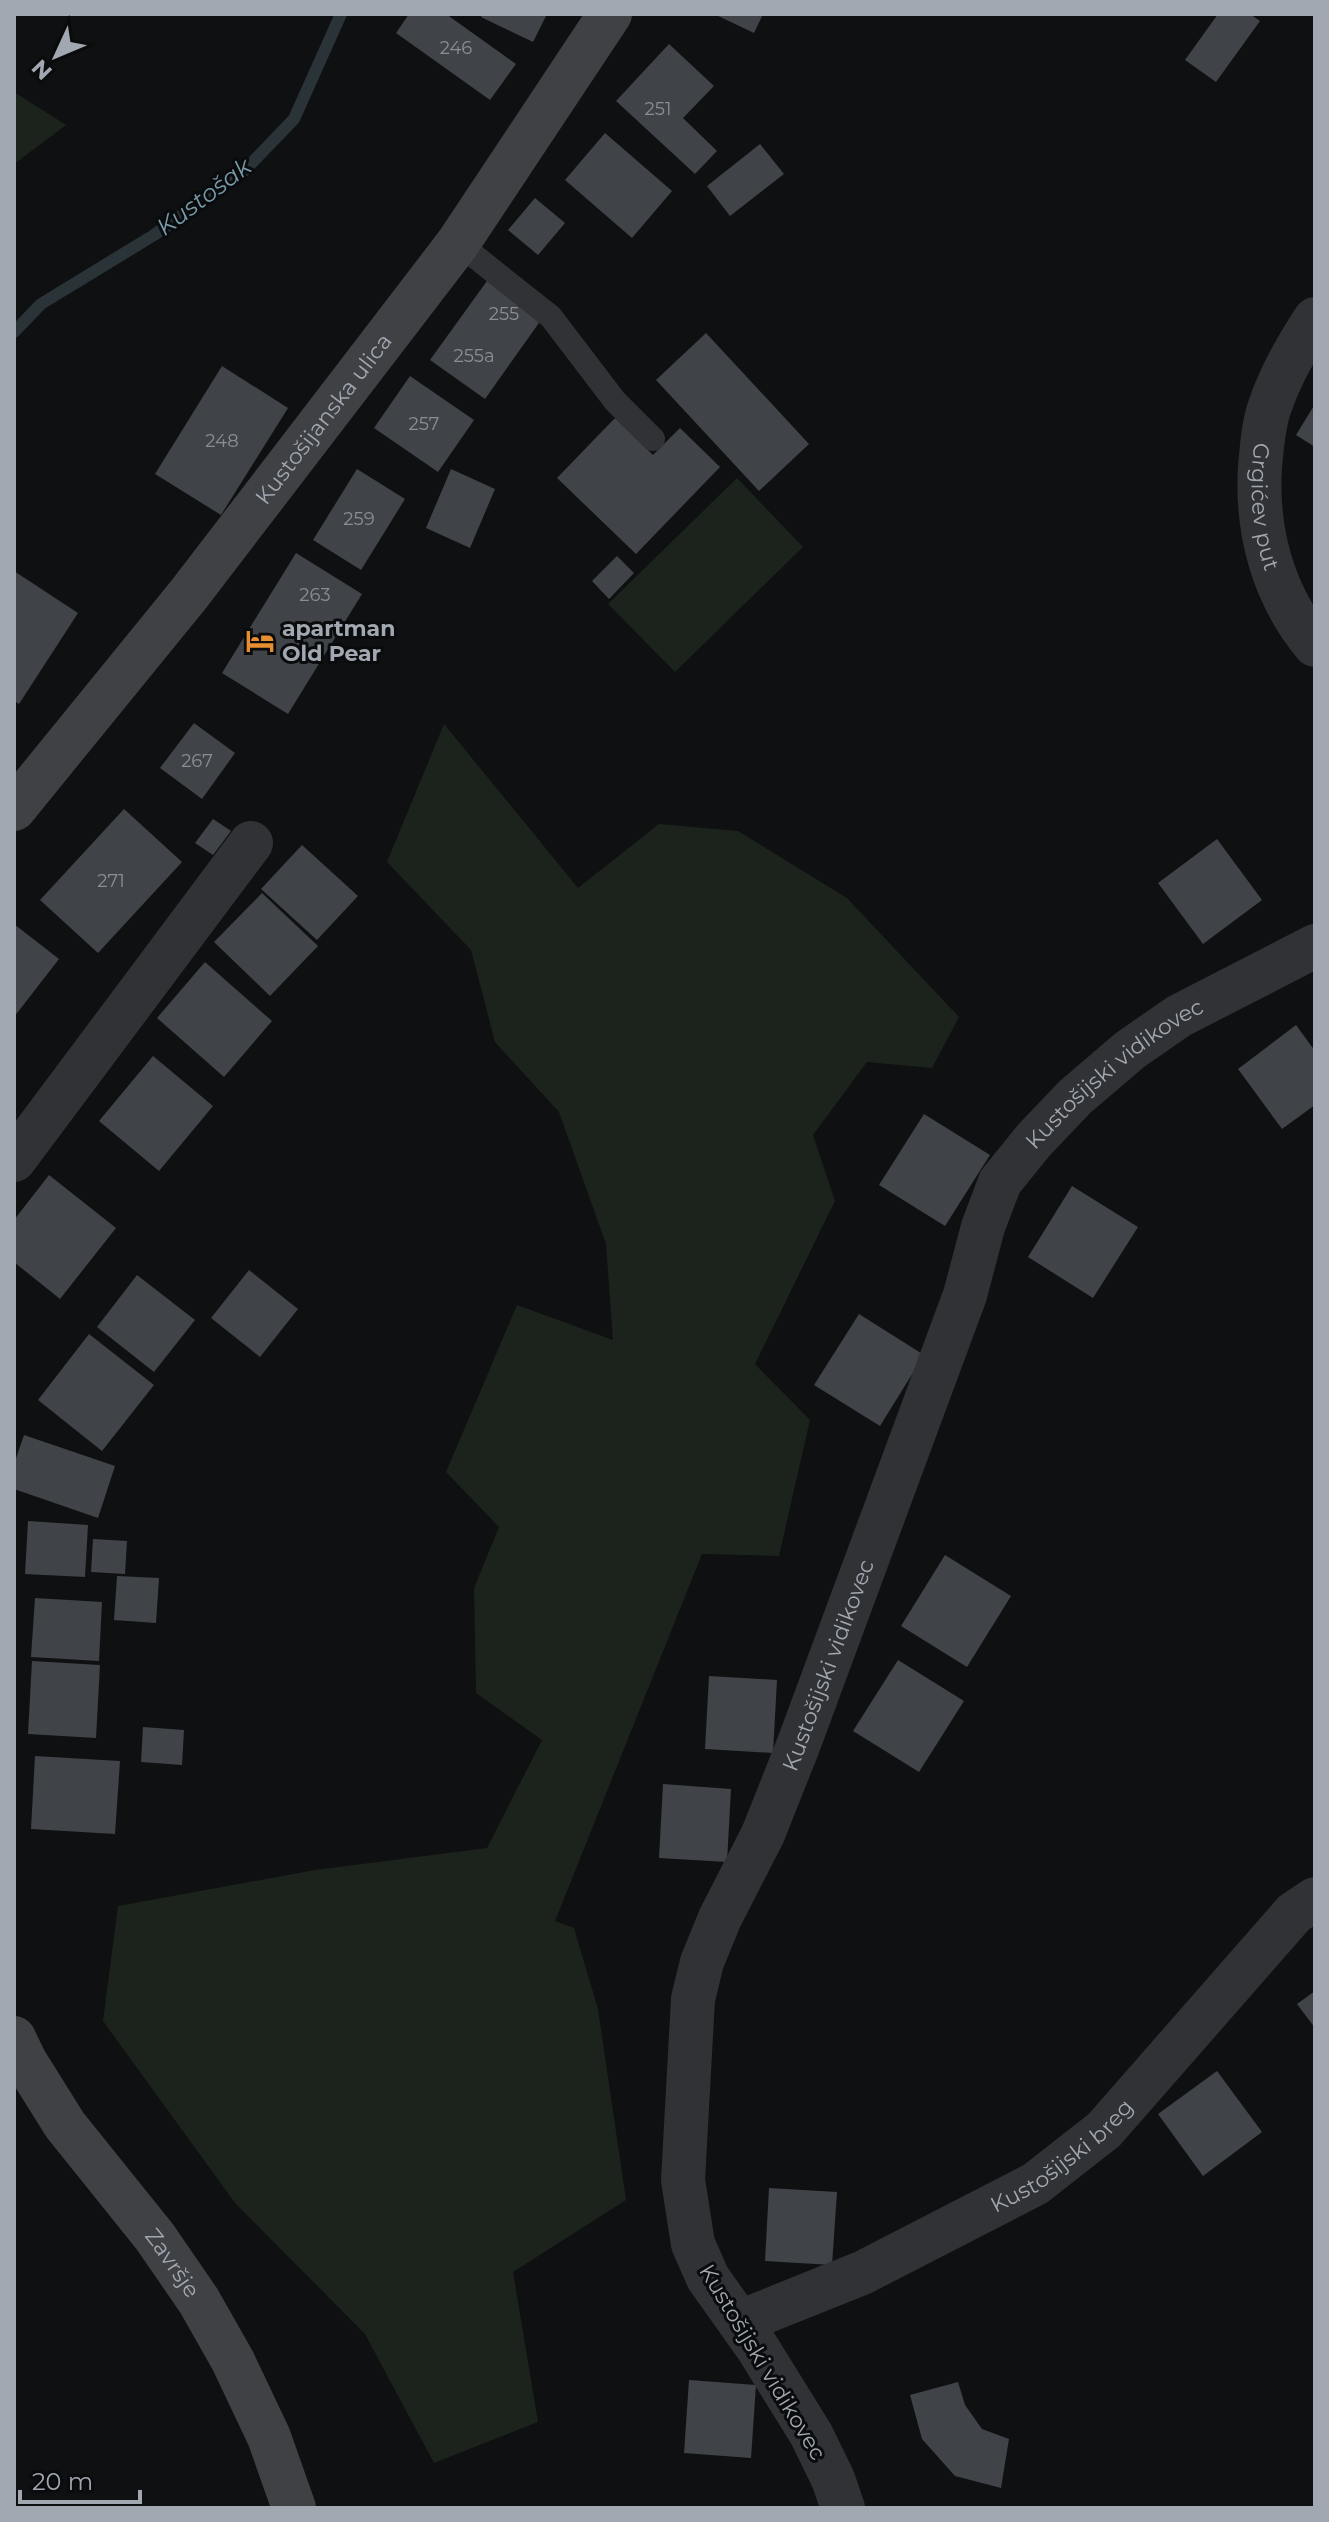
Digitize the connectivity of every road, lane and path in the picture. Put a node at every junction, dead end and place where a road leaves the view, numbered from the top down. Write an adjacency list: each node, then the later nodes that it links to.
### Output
1 (610, 14): 2 (street, Kustošijanska ulica)
2 (458, 243): 4 (lane); 6 (street, Kustošijanska ulica)
3 (1315, 319): 5 (street, Grgićev put)
4 (653, 439)
5 (1315, 645)
6 (14, 809)
7 (251, 843): 9 (street)
8 (1315, 946): 12 (street, Kustošijski vidikovec)
9 (14, 1160)
10 (1315, 1899): 12 (street, Kustošijski breg)
11 (14, 2038): 13 (street, Završje)
12 (740, 2322): 14 (street, Kustošijski vidikovec)
13 (294, 2508)
14 (843, 2508)

